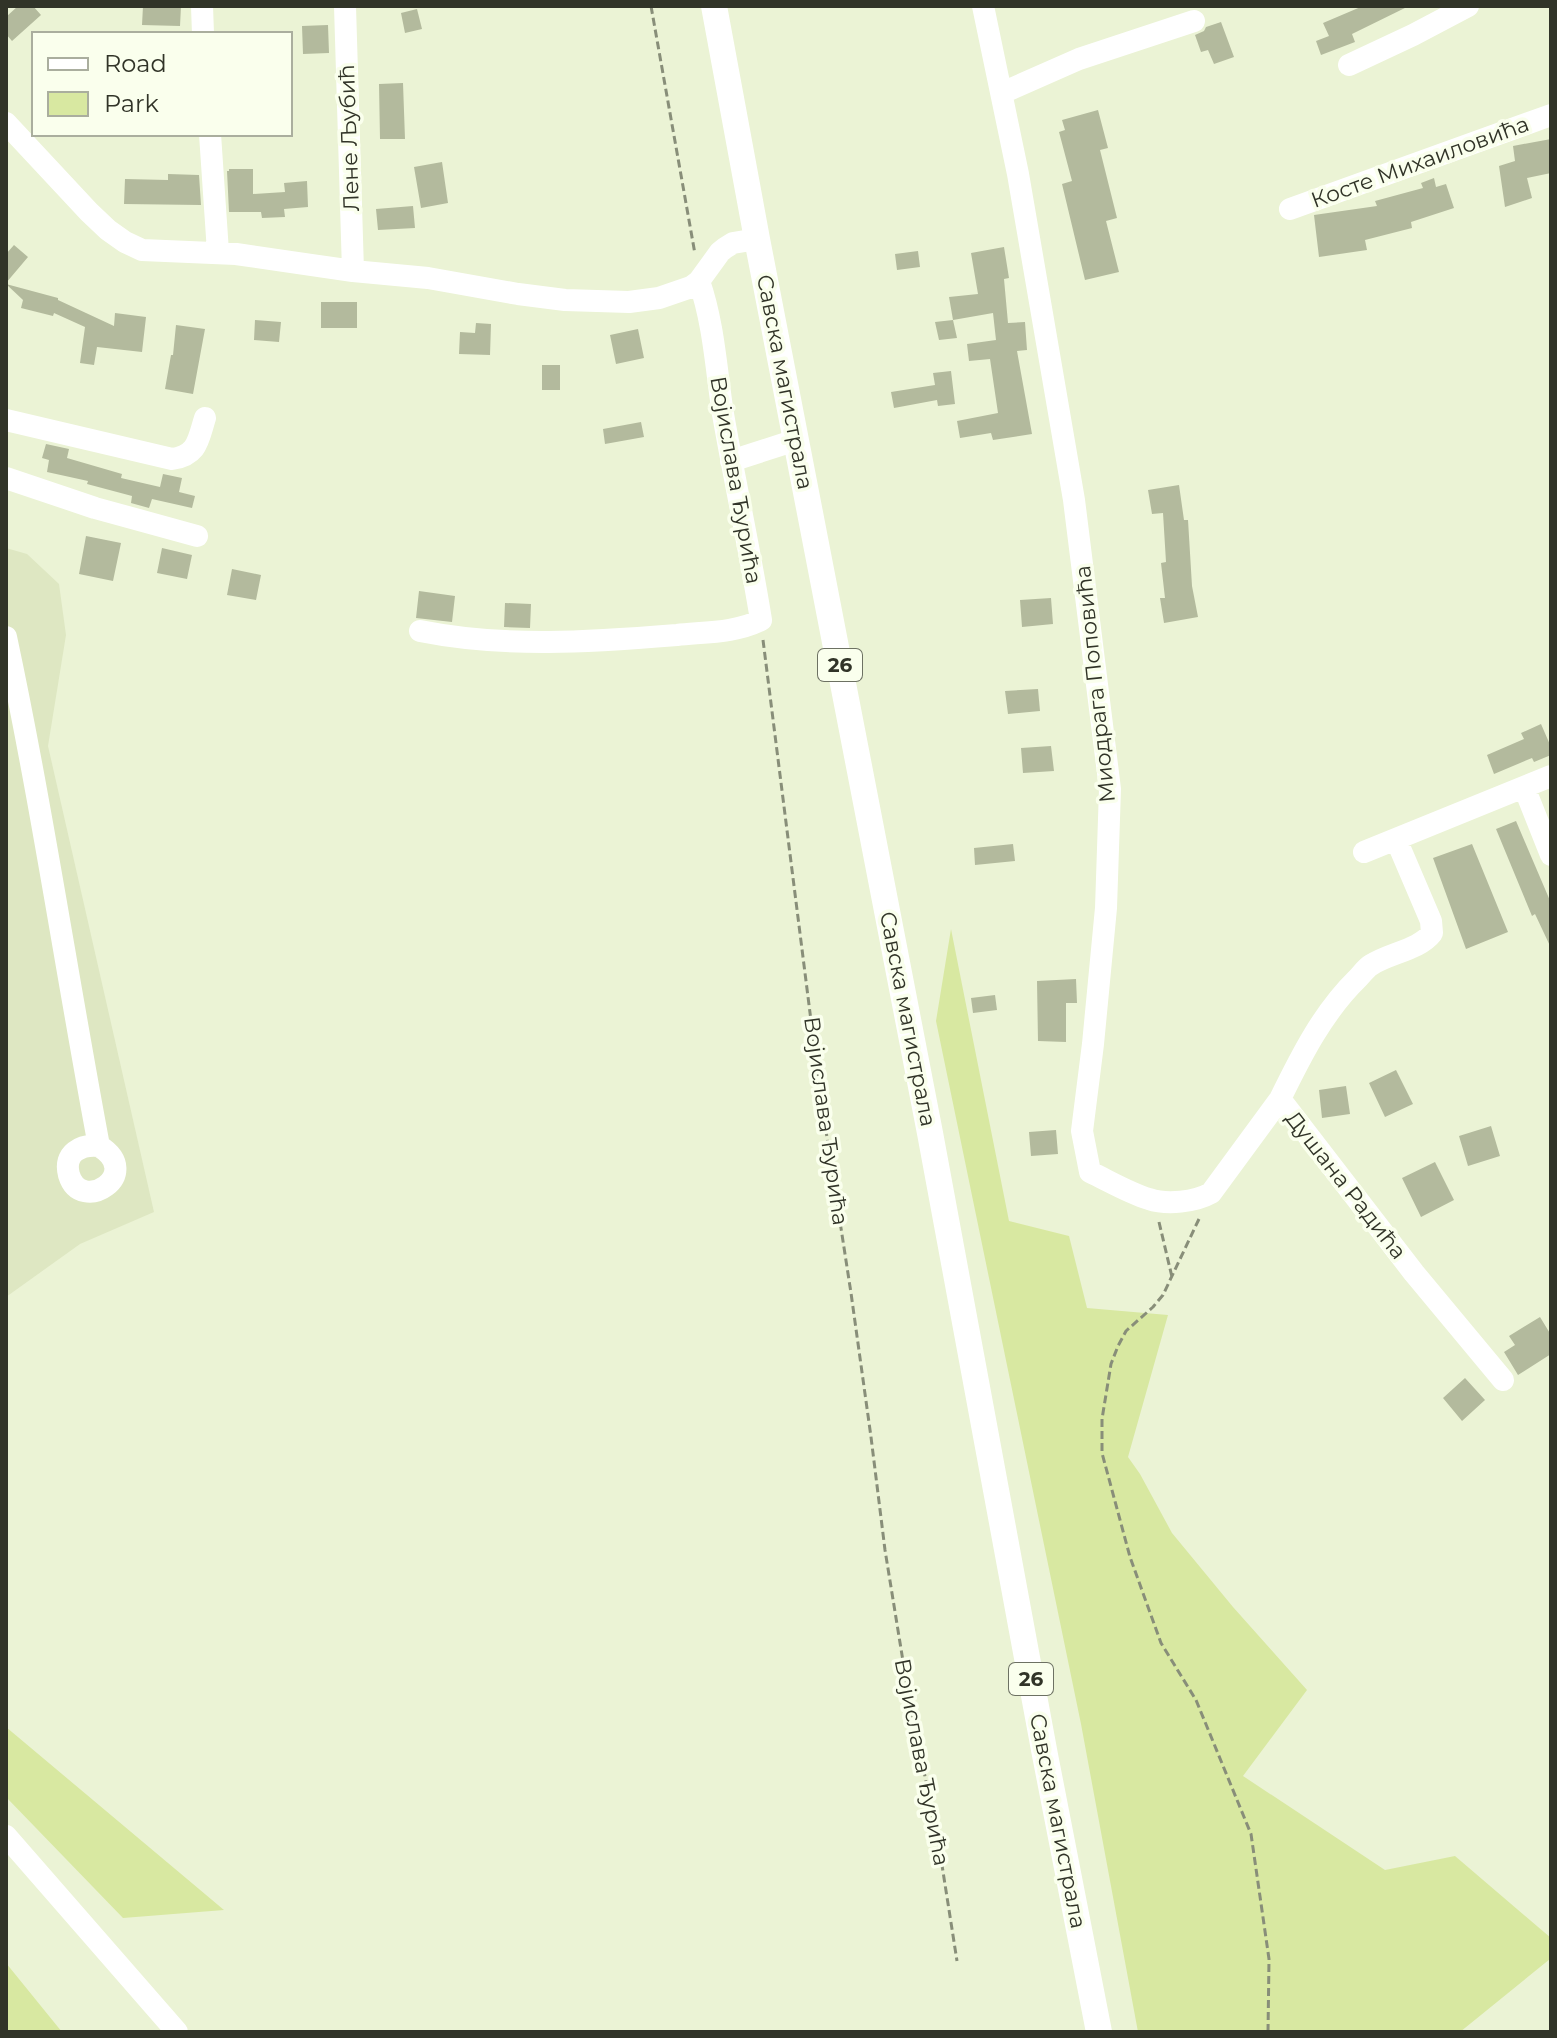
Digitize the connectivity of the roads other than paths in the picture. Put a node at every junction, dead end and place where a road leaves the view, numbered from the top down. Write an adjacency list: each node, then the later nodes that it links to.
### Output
1 (202, 6): 7 (street)
2 (345, 6): 16 (street, Лене Љубић)
3 (714, 6): 14 (main road, Савска магистрала / 26)
4 (983, 6): 9 (street, Миодрага Поповића)
5 (1468, 6): 8 (street)
6 (1194, 21): 9 (street)
7 (203, 32)
8 (1349, 65)
9 (1002, 91): 31 (street, Миодрага Поповића)
10 (1551, 115): 13 (street, Косте Михаиловића)
11 (6, 123): 15 (street)
12 (210, 136): 15 (street)
13 (1290, 209)
14 (757, 239): 17 (street); 20 (main road, Савска магистрала / 26)
15 (218, 252): 16 (street)
16 (353, 271): 17 (street)
17 (699, 281): 21 (street, Војислава Ђурића)
18 (205, 418): 19 (street)
19 (6, 420)
20 (796, 440): 21 (street); 36 (main road, Савска магистрала / 26)
21 (731, 461): 24 (street, Војислава Ђурића)
22 (6, 478): 23 (street)
23 (197, 536)
24 (420, 631)
25 (6, 637): 32 (street)
26 (1551, 776): 27 (street)
27 (1524, 787): 28 (street); 30 (street)
28 (1396, 839): 29 (street); 31 (street, Душана Радића)
29 (1364, 852)
30 (1551, 855)
31 (1280, 1099): 33 (street, Душана Радића)
32 (99, 1146)
33 (1503, 1380)
34 (6, 1836): 35 (street)
35 (177, 2032)
36 (1099, 2032)

